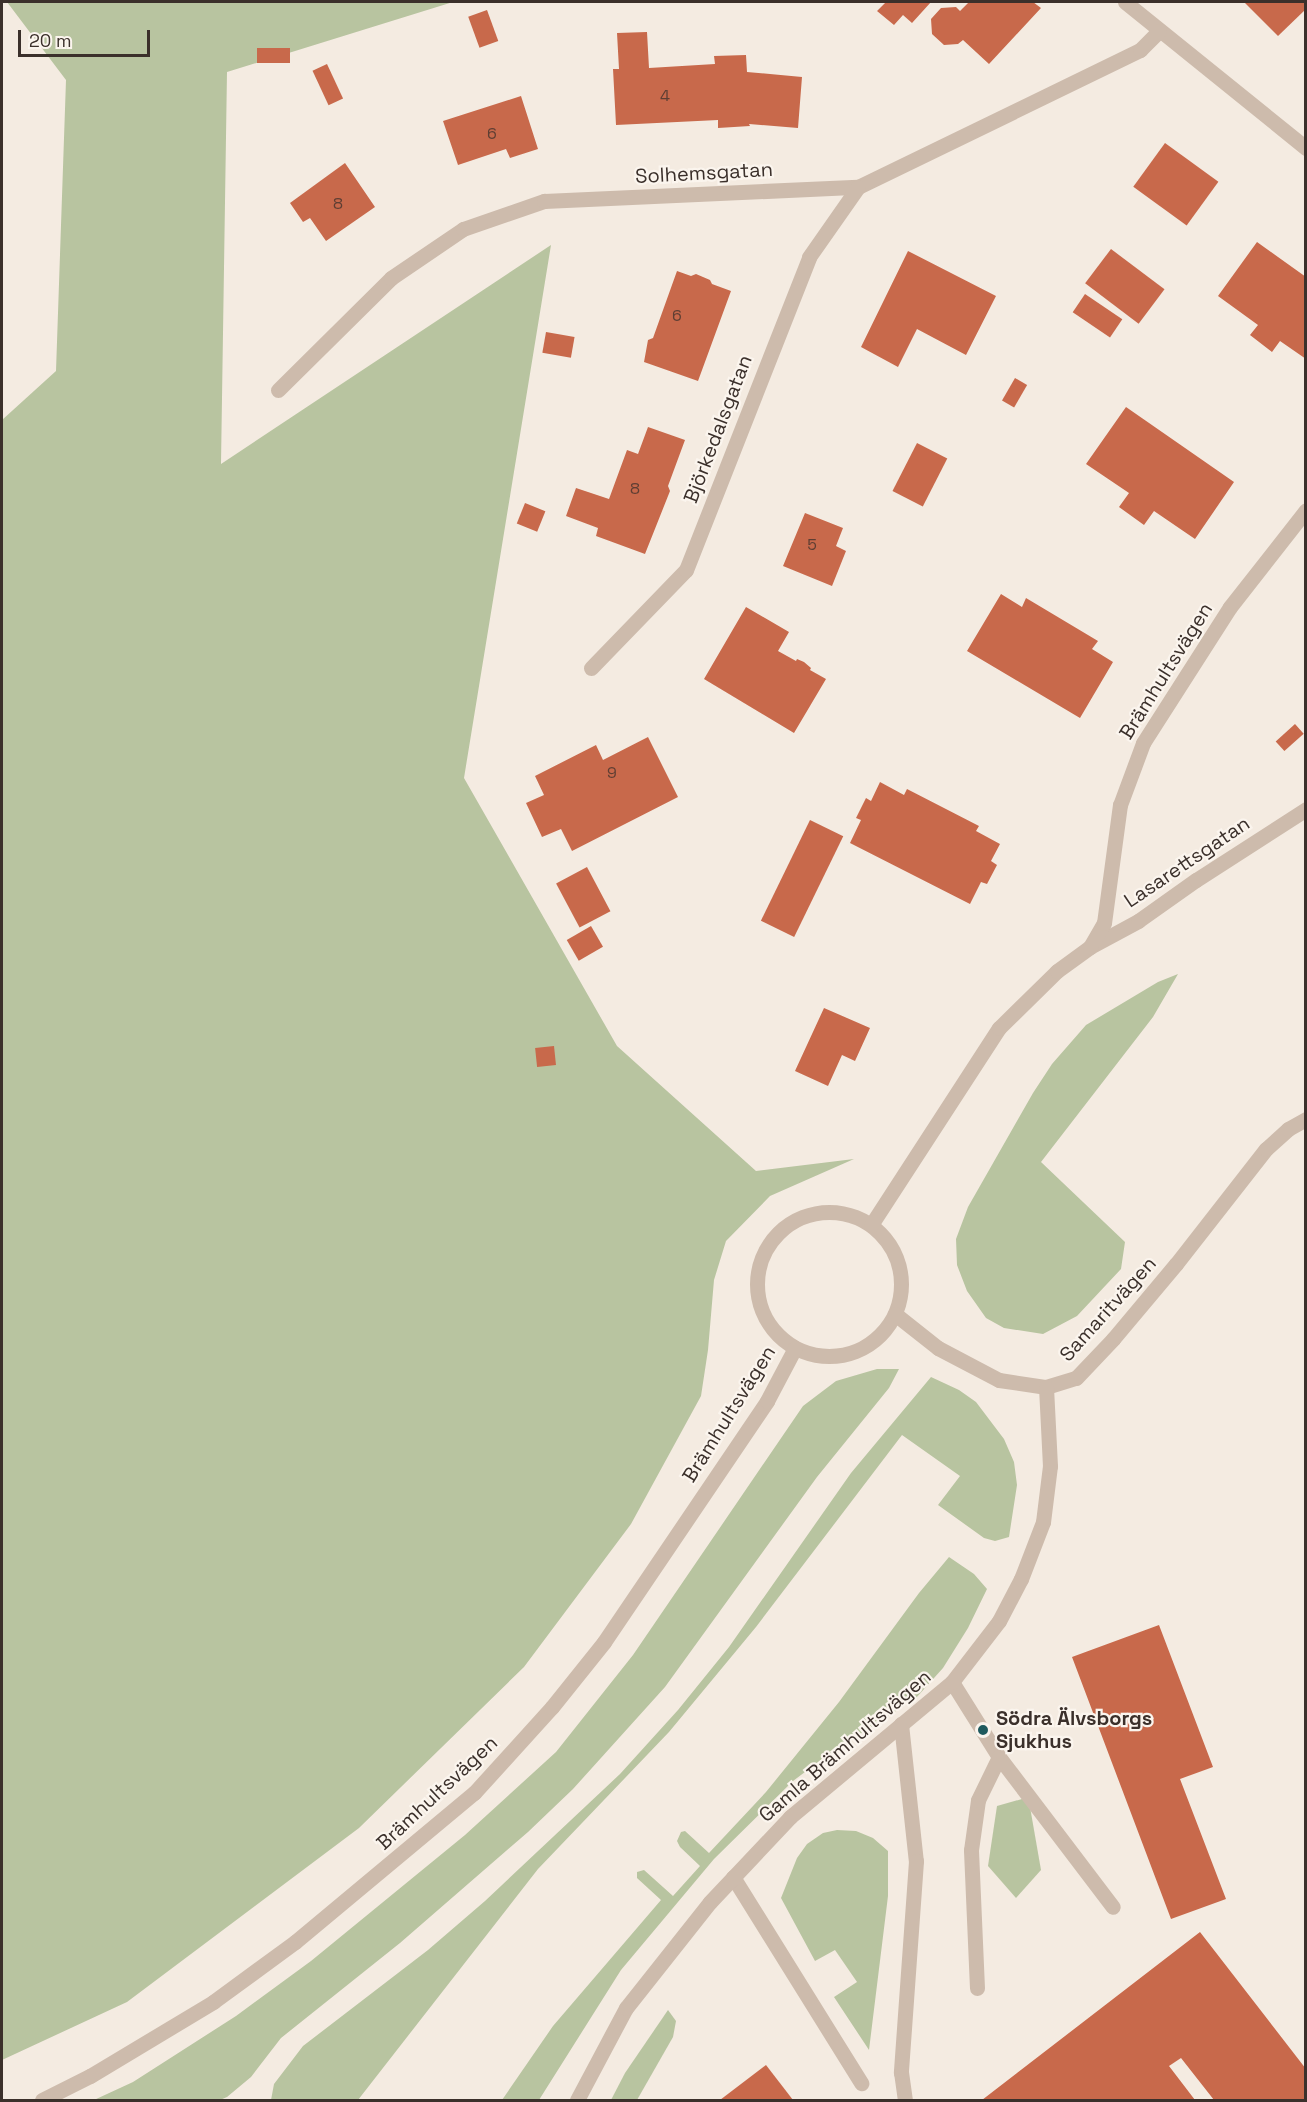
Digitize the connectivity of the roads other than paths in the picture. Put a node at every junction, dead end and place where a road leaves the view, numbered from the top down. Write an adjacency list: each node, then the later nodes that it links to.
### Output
1 (1125, 2): 2 (street)
2 (1159, 31): 3 (street); 4 (street, Solhemsgatan)
3 (1305, 148)
4 (858, 187): 5 (street, Solhemsgatan); 7 (street, Björkedalsgatan)
5 (278, 390)
6 (1305, 510): 9 (street, Brämhultsvägen)
7 (591, 668)
8 (1305, 810): 9 (street, Lasarettsgatan)
9 (1090, 947): 11 (street, Brämhultsvägen)
10 (1305, 1119): 14 (street, Samaritvägen)
11 (871, 1225): 12 (street); 13 (street)
12 (895, 1314): 13 (street); 14 (street, Samaritvägen)
13 (795, 1348): 22 (street, Brämhultsvägen)
14 (1047, 1387): 15 (street, Gamla Brämhultsvägen)
15 (952, 1682): 16 (street, Gamla Brämhultsvägen); 17 (street)
16 (900, 1724): 18 (street, Gamla Brämhultsvägen); 24 (street)
17 (999, 1757): 19 (street); 20 (street)
18 (733, 1877): 21 (street); 23 (street, Gamla Brämhultsvägen)
19 (1113, 1907)
20 (977, 1988)
21 (861, 2083)
22 (42, 2100)
23 (577, 2100)
24 (905, 2100)

